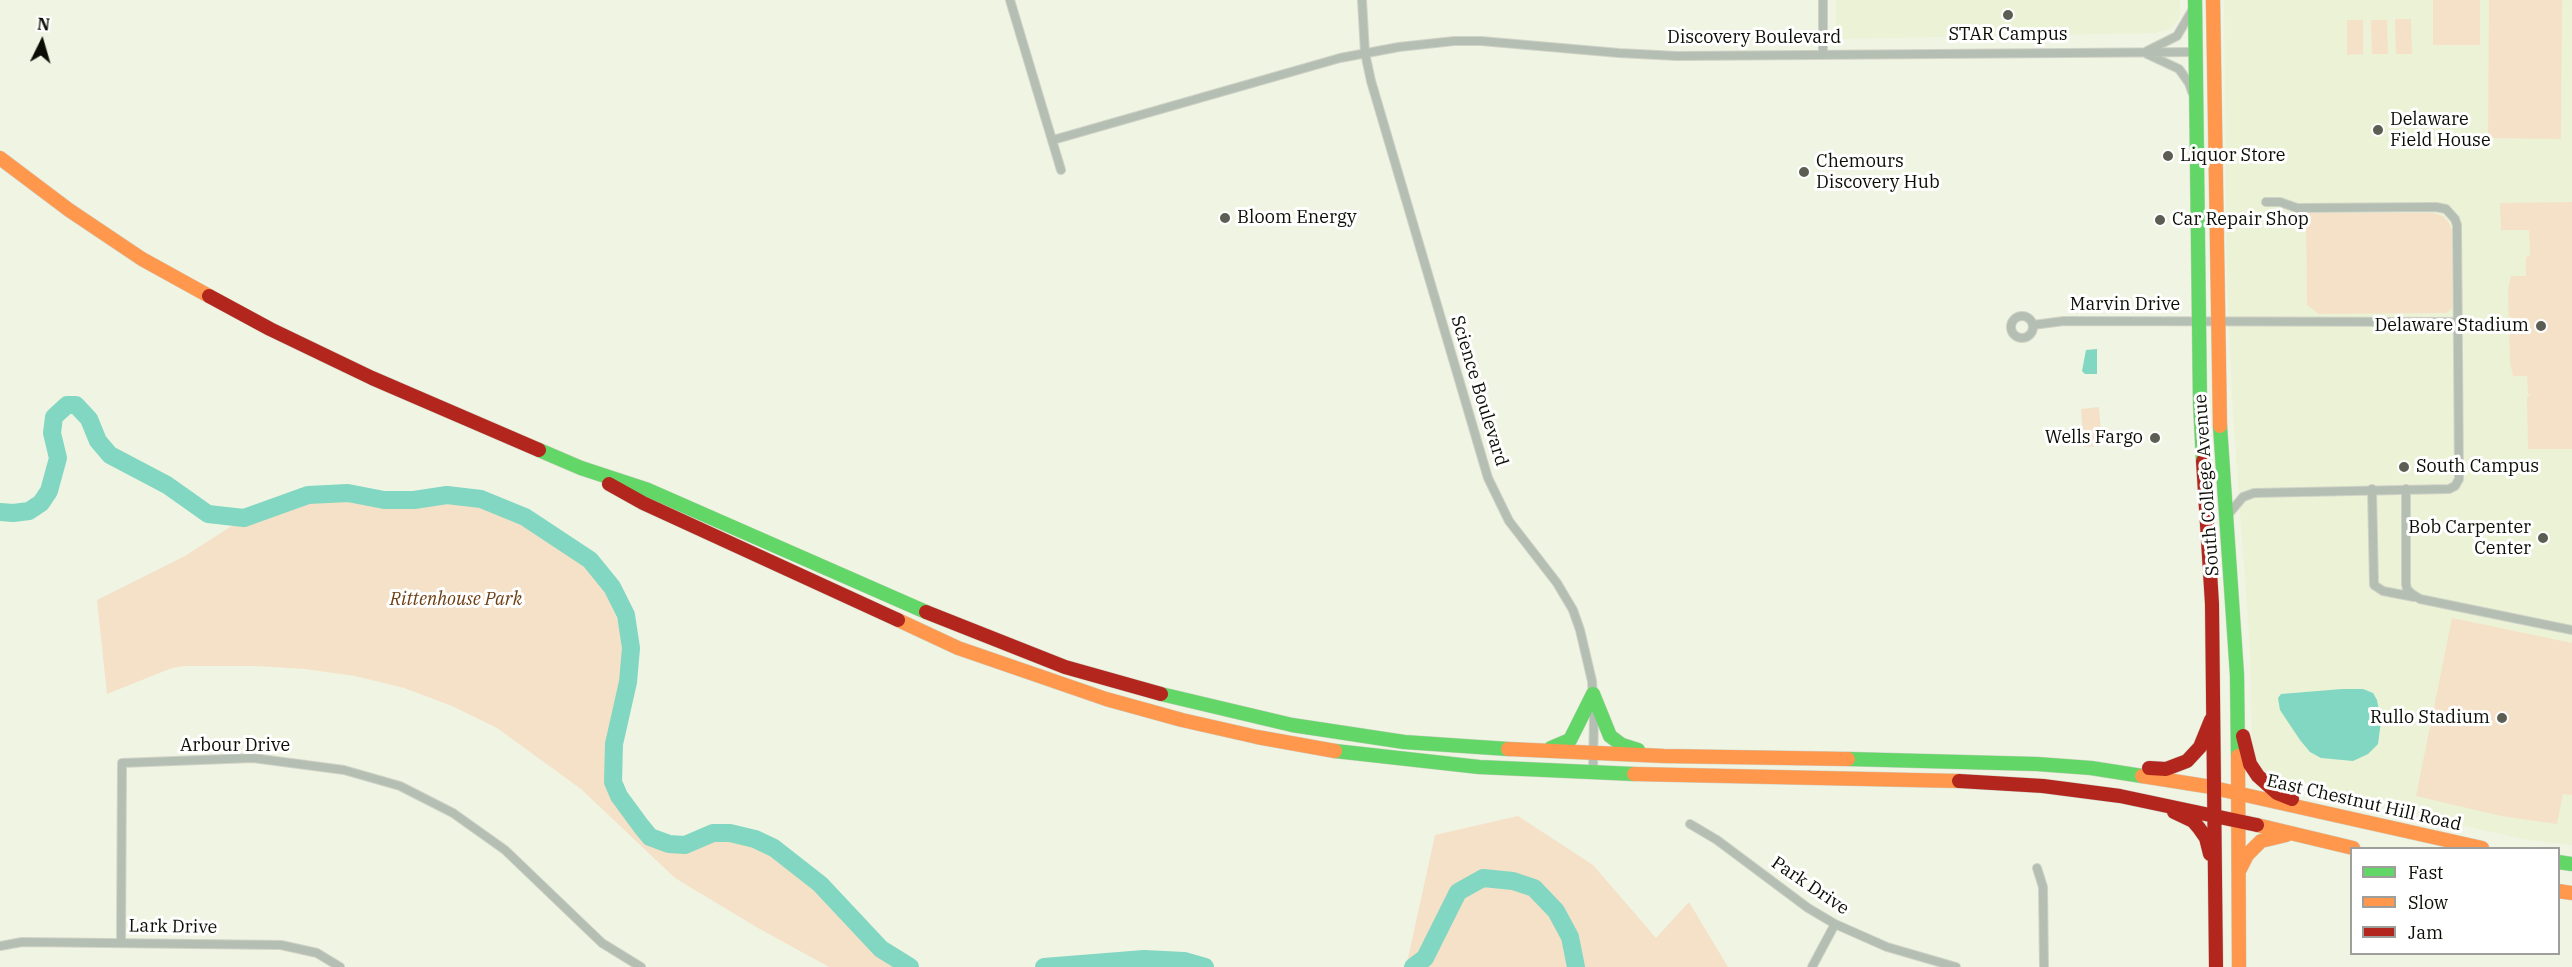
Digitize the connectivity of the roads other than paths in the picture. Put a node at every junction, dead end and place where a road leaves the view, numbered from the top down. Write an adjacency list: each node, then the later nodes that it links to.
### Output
1 (1010, 0): 11 (street)
2 (1362, 0): 8 (street, Science Boulevard)
3 (1823, 0): 9 (street)
4 (2213, 0): 16 (main road, South College Avenue)
5 (2195, 2): 6 (street, Discovery Boulevard); 7 (main road, South College Avenue)
6 (2144, 52): 7 (street, Discovery Boulevard); 9 (street, Discovery Boulevard); 10 (street, Discovery Boulevard)
7 (2196, 52): 10 (main road, South College Avenue)
8 (1365, 53): 9 (street, Discovery Boulevard); 11 (street, Discovery Boulevard); 25 (street, Science Boulevard)
9 (1823, 55)
10 (2197, 105): 15 (main road, South College Avenue)
11 (1053, 140): 13 (street)
12 (0, 158): 19 (main road)
13 (1061, 170)
14 (2266, 202): 17 (street)
15 (2199, 321): 16 (street, Marvin Drive); 18 (street, Marvin Drive); 26 (main road, South College Avenue)
16 (2217, 321): 17 (street, Marvin Drive); 22 (main road, South College Avenue)
17 (2457, 321): 21 (street)
18 (2033, 325)
19 (581, 468): 28 (main road); 32 (main road)
20 (2372, 489): 21 (street); 22 (street); 23 (street)
21 (2406, 489): 23 (street)
22 (2226, 517): 27 (main road, South College Avenue)
23 (2420, 598): 24 (street)
24 (2572, 630)
25 (1593, 694): 28 (main road); 29 (street, Science Boulevard); 30 (main road)
26 (2214, 712): 31 (main road); 33 (main road, South College Avenue)
27 (2238, 716): 34 (main road, South College Avenue); 36 (main road)
28 (1519, 750): 29 (main road)
29 (1594, 753): 30 (main road); 32 (street, Science Boulevard)
30 (1664, 756): 31 (main road)
31 (2091, 768): 33 (main road, East Chestnut Hill Road)
32 (1593, 773): 35 (main road)
33 (2214, 788): 34 (main road, East Chestnut Hill Road); 37 (main road, South College Avenue)
34 (2238, 793): 36 (main road, East Chestnut Hill Road); 38 (main road, South College Avenue)
35 (2154, 803): 37 (main road); 45 (main road)
36 (2323, 813): 41 (main road, East Chestnut Hill Road)
37 (2214, 815): 38 (main road); 45 (main road, South College Avenue)
38 (2239, 821): 40 (main road); 44 (main road, South College Avenue)
39 (1690, 825): 46 (street, Park Drive)
40 (2293, 834): 42 (main road); 44 (main road)
41 (2473, 847)
42 (2350, 848)
43 (2037, 868): 53 (street)
44 (2239, 871): 55 (main road, South College Avenue)
45 (2215, 873): 54 (main road, South College Avenue)
46 (1835, 924): 51 (street); 52 (street, Park Drive)
47 (121, 942): 48 (street, Lark Drive); 49 (street, Lark Drive); 50 (street, Arbour Drive)
48 (0, 946)
49 (340, 967)
50 (641, 967)
51 (1812, 967)
52 (1956, 967)
53 (2044, 967)
54 (2216, 967)
55 (2240, 967)

